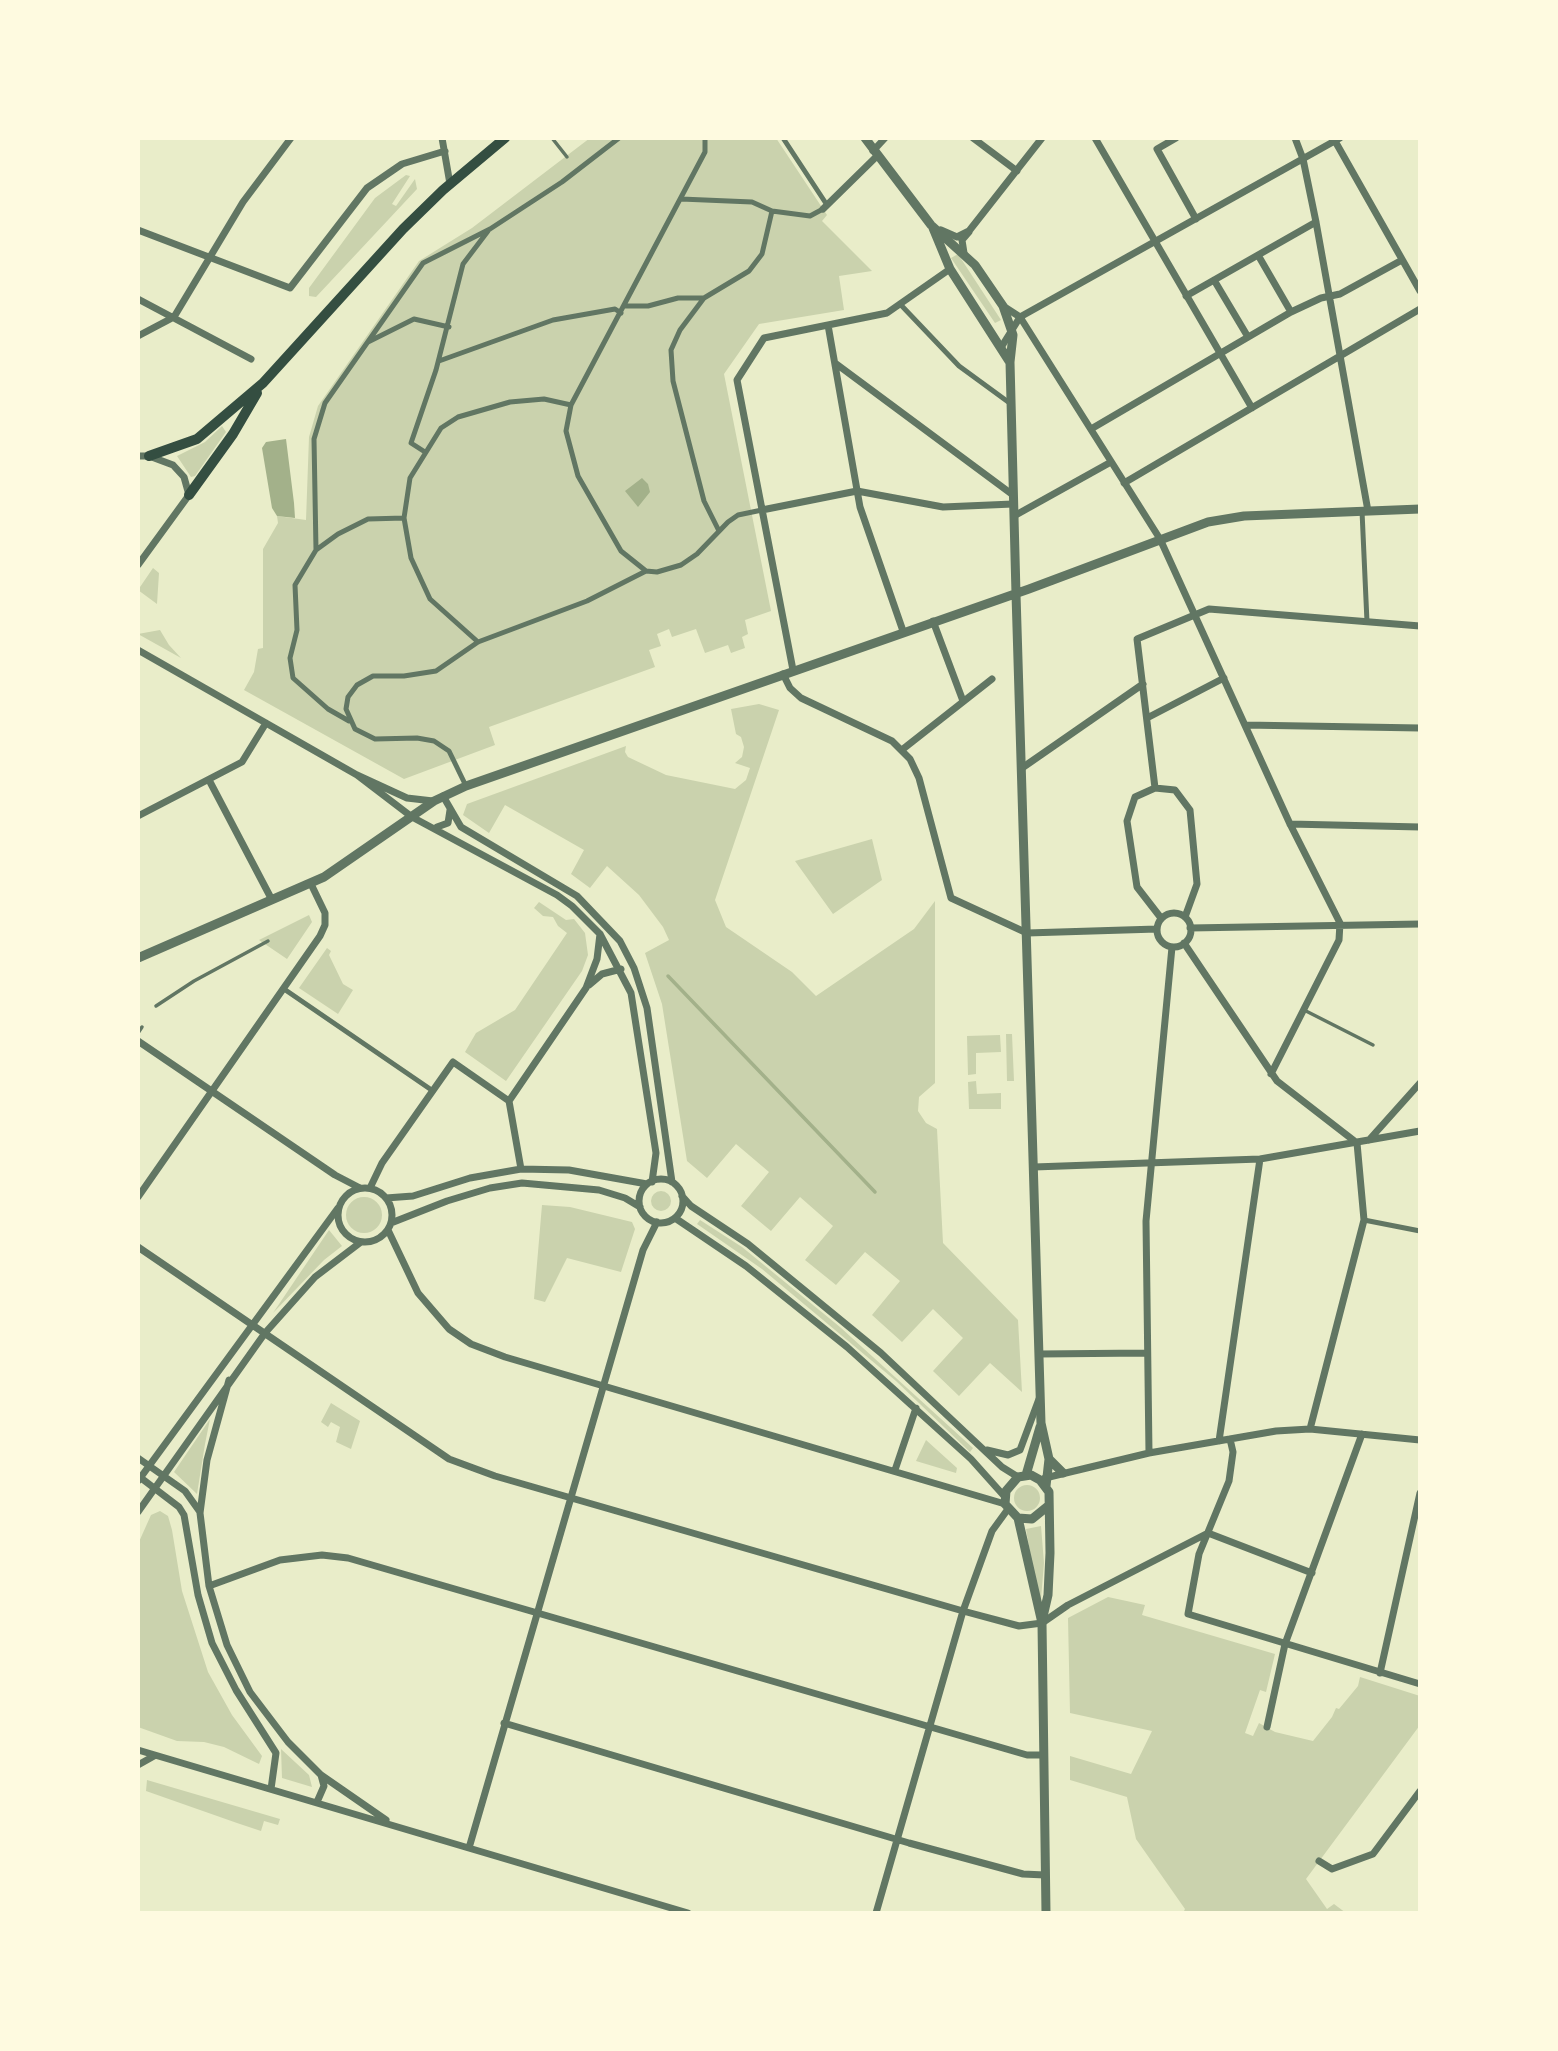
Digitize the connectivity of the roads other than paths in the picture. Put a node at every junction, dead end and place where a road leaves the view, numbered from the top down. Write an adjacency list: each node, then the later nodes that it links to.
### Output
1 (291, 138): 34 (street)
2 (442, 138): 16 (street)
3 (505, 138): 21 (main road)
4 (552, 138): 18 (lane)
5 (619, 138): 28 (street)
6 (705, 138): 22 (street)
7 (783, 138): 23 (street)
8 (865, 138): 17 (street)
9 (885, 138): 17 (street)
10 (974, 138): 20 (street)
11 (1042, 138): 20 (street)
12 (1095, 138): 31 (street)
13 (1176, 138): 25 (street)
14 (1295, 138): 19 (street)
15 (1337, 140): 19 (street); 35 (street)
16 (445, 151): 21 (street); 34 (street)
17 (875, 153): 23 (street); 27 (street)
18 (567, 157)
19 (1303, 159): 25 (street); 26 (street)
20 (1017, 171): 30 (street)
21 (450, 184): 64 (main road)
22 (681, 199): 24 (street); 44 (street)
23 (825, 207): 24 (street)
24 (772, 211): 41 (street)
25 (1196, 219): 31 (street)
26 (1316, 222): 33 (street); 40 (street)
27 (931, 225): 30 (street); 32 (street); 36 (street)
28 (490, 229): 53 (street); 56 (street)
29 (138, 230): 34 (street)
30 (970, 231): 32 (street)
31 (1155, 242): 39 (street); 50 (street)
32 (964, 253): 45 (street)
33 (1258, 255): 37 (street); 47 (street)
34 (209, 256): 49 (street)
35 (1402, 260): 38 (street); 40 (street)
36 (950, 269): 43 (street); 57 (street)
37 (1214, 280): 39 (street); 55 (street)
38 (1420, 291)
39 (1186, 296): 58 (street)
40 (1330, 296): 47 (street); 59 (street)
41 (704, 298): 44 (street); 81 (street)
42 (138, 299): 49 (street)
43 (900, 304): 51 (street); 65 (street)
44 (624, 306): 48 (street)
45 (1003, 306): 50 (street); 52 (street)
46 (1420, 309): 59 (street)
47 (1290, 312): 55 (street)
48 (621, 313): 61 (street); 66 (street)
49 (174, 317): 54 (street); 60 (street)
50 (1020, 317): 52 (street); 68 (street)
51 (828, 325): 63 (street); 77 (street)
52 (1012, 326): 57 (street); 62 (street)
53 (449, 327): 56 (street); 61 (street)
54 (138, 336)
55 (1248, 337): 58 (street)
56 (367, 343): 83 (street)
57 (1002, 346): 62 (street)
58 (1220, 354): 67 (street); 68 (street)
59 (1341, 355): 67 (street); 78 (street)
60 (251, 359)
61 (439, 361): 69 (street)
62 (1010, 362): 65 (street)
63 (835, 363): 73 (street); 75 (street)
64 (263, 383): 70 (main road); 74 (main road)
65 (1011, 404): 75 (street)
66 (571, 405): 69 (street); 85 (street)
67 (1252, 408): 72 (street)
68 (1091, 429): 71 (street)
69 (425, 452): 80 (street)
70 (144, 456): 74 (street)
71 (1111, 462): 72 (street); 79 (street)
72 (1125, 483): 82 (street)
73 (857, 491): 75 (street); 77 (street); 91 (street)
74 (189, 495): 84 (street)
75 (1013, 500): 79 (street)
76 (1420, 509): 78 (street)
77 (762, 510): 81 (street); 94 (street)
78 (1365, 511): 82 (street); 89 (street)
79 (1014, 516): 86 (street)
80 (404, 518): 83 (street); 92 (street)
81 (719, 531): 85 (street)
82 (1160, 539): 86 (street); 87 (street)
83 (316, 550): 101 (street)
84 (138, 565)
85 (646, 571): 92 (street)
86 (1016, 594): 88 (street); 106 (street)
87 (1195, 614): 89 (street); 96 (street); 98 (street)
88 (933, 621): 91 (street); 99 (street)
89 (1367, 622): 90 (street)
90 (1420, 626)
91 (903, 631): 94 (street)
92 (478, 642): 101 (street)
93 (138, 650): 102 (street)
94 (793, 670): 95 (street)
95 (783, 674): 105 (street); 109 (street)
96 (1224, 678): 100 (street); 103 (street)
97 (992, 679): 99 (street)
98 (1143, 684): 100 (street); 106 (street)
99 (963, 701): 105 (street)
100 (1147, 718): 110 (street)
101 (349, 721): 109 (street)
102 (265, 723): 107 (street); 108 (street)
103 (1245, 725): 104 (street); 116 (street)
104 (1420, 728)
105 (903, 749): 126 (street)
106 (1021, 768): 126 (street)
107 (357, 775): 111 (street); 114 (street)
108 (209, 780): 113 (street); 119 (street)
109 (466, 786): 111 (street)
110 (1155, 788): 120 (street); 121 (street)
111 (439, 799): 112 (street); 114 (street)
112 (450, 810): 115 (street); 153 (street)
113 (138, 816)
114 (412, 817): 115 (street); 118 (street)
115 (425, 824): 127 (street)
116 (1290, 824): 117 (street); 122 (street)
117 (1420, 827)
118 (311, 884): 119 (street); 134 (street)
119 (272, 900): 131 (street)
120 (1185, 917): 121 (street); 124 (street)
121 (1161, 918): 125 (street)
122 (1340, 923): 123 (street); 124 (street); 136 (street)
123 (1420, 924)
124 (1190, 928): 129 (street)
125 (1157, 929): 126 (street); 130 (street)
126 (1027, 933): 151 (street)
127 (600, 934): 132 (street); 133 (street)
128 (268, 941): 135 (lane)
129 (1184, 943): 130 (street); 141 (street)
130 (1172, 947): 150 (street)
131 (138, 958)
132 (621, 969): 133 (street); 154 (street)
133 (586, 988): 145 (street)
134 (284, 989): 143 (street); 144 (street)
135 (156, 1006)
136 (1304, 1010): 140 (lane); 141 (street)
137 (142, 1027): 138 (lane)
138 (138, 1033)
139 (138, 1041): 143 (street)
140 (1373, 1045)
141 (1271, 1074): 148 (street)
142 (1420, 1083): 147 (street)
143 (212, 1090): 155 (street); 158 (street)
144 (433, 1091): 145 (street); 156 (street)
145 (509, 1101): 152 (street)
146 (1420, 1131): 147 (street)
147 (1368, 1141): 148 (street)
148 (1357, 1143): 149 (street); 163 (street)
149 (1260, 1159): 150 (street); 182 (street)
150 (1150, 1163): 151 (street); 171 (street)
151 (1034, 1167): 172 (street)
152 (522, 1169): 154 (street); 159 (street)
153 (672, 1182): 154 (street); 157 (street)
154 (649, 1183): 160 (street)
155 (360, 1188): 156 (street); 161 (street)
156 (370, 1188): 159 (street)
157 (682, 1196): 162 (street); 183 (street)
158 (138, 1197)
159 (386, 1198): 165 (street)
160 (640, 1207): 164 (street); 165 (street)
161 (338, 1208): 167 (street); 169 (street)
162 (675, 1218): 164 (street); 176 (street)
163 (1364, 1220): 166 (street); 178 (street)
164 (657, 1222): 174 (street)
165 (389, 1227): 167 (street); 174 (street)
166 (1420, 1230)
167 (361, 1242): 170 (street)
168 (138, 1247): 169 (street)
169 (253, 1325): 170 (street); 187 (street)
170 (265, 1333): 173 (street); 196 (street)
171 (1146, 1353): 172 (street); 184 (street)
172 (1039, 1354): 175 (street)
173 (229, 1380): 190 (street); 200 (street)
174 (603, 1386): 188 (street); 196 (street)
175 (1040, 1395): 177 (street); 183 (street)
176 (916, 1408): 188 (street); 197 (street)
177 (1041, 1423): 186 (street); 191 (street)
178 (1310, 1429): 179 (street); 180 (street)
179 (1362, 1434): 181 (street); 203 (street)
180 (1230, 1439): 182 (street); 202 (street)
181 (1420, 1440)
182 (1219, 1441): 184 (street)
183 (982, 1447): 191 (street)
184 (1149, 1453): 189 (street)
185 (138, 1458): 187 (street)
186 (1049, 1459): 189 (street); 193 (street)
187 (149, 1465): 190 (street); 192 (street)
188 (895, 1470): 197 (street)
189 (1063, 1473): 193 (street)
190 (163, 1475): 194 (street); 200 (street)
191 (1022, 1476): 193 (street); 197 (street)
192 (139, 1479): 194 (street)
193 (1044, 1481): 198 (street)
194 (154, 1487): 199 (street); 220 (street)
195 (1420, 1493): 209 (street)
196 (571, 1498): 205 (street); 206 (street)
197 (1006, 1503): 201 (street); 206 (street)
198 (1048, 1506): 201 (street); 207 (street)
199 (138, 1512)
200 (200, 1513): 204 (street)
201 (1018, 1518): 207 (street)
202 (1208, 1533): 203 (street); 207 (street); 208 (street)
203 (1312, 1573): 208 (street)
204 (209, 1586): 205 (street); 219 (street)
205 (536, 1611): 211 (street); 212 (street)
206 (963, 1611): 207 (street); 212 (street)
207 (1042, 1623): 215 (street)
208 (1286, 1644): 209 (street); 213 (street)
209 (1380, 1673): 210 (street)
210 (1420, 1684)
211 (504, 1723): 224 (street); 225 (street)
212 (930, 1726): 215 (street); 224 (street)
213 (1267, 1727)
214 (138, 1748): 216 (street)
215 (1043, 1755): 227 (street)
216 (154, 1756): 217 (street); 218 (street); 220 (street)
217 (138, 1760)
218 (138, 1765)
219 (321, 1775): 222 (street); 223 (street)
220 (271, 1789): 222 (street)
221 (1420, 1791): 226 (street)
222 (317, 1802): 223 (street)
223 (395, 1826): 225 (street)
224 (898, 1839): 227 (street); 229 (street)
225 (468, 1848): 228 (street)
226 (1319, 1861)
227 (1045, 1875): 230 (street)
228 (688, 1913)
229 (876, 1913)
230 (1046, 1913)

